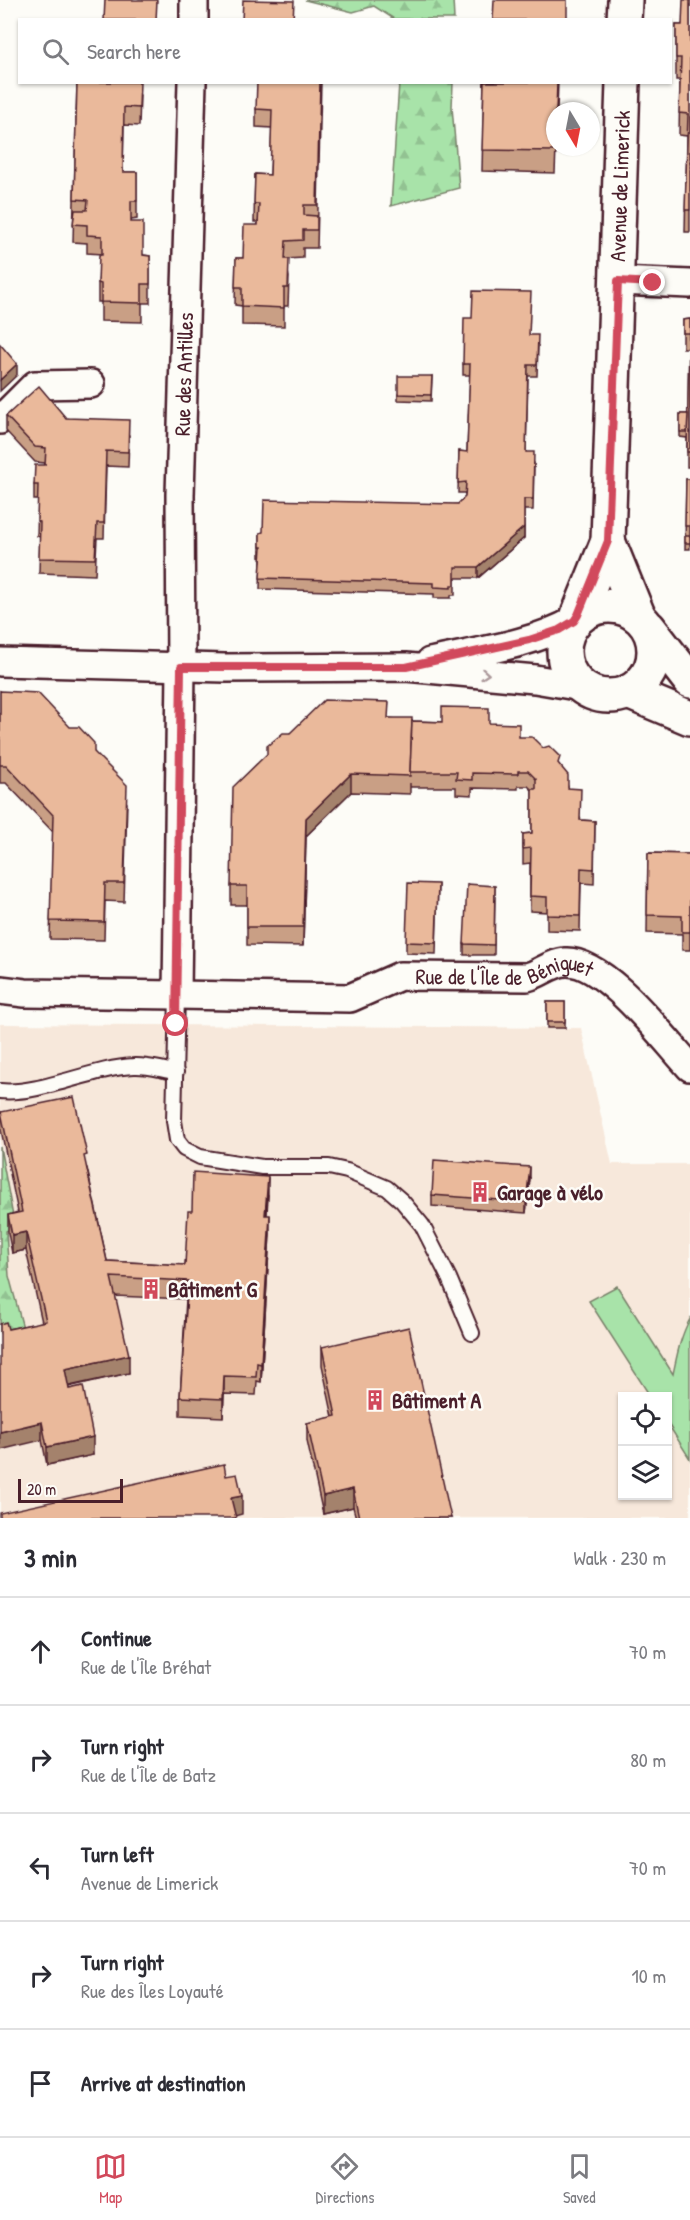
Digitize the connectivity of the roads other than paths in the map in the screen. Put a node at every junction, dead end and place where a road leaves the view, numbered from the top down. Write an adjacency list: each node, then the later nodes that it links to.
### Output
1 (194, 0): 3 (street)
2 (625, 0): 4 (street)
3 (194, 18)
4 (624, 18)
5 (192, 84): 15 (street, Rue des Antilles)
6 (623, 84): 7 (street, Avenue de Limerick)
7 (618, 281): 8 (street); 11 (street, Avenue de Limerick)
8 (690, 284)
9 (91, 384): 10 (street)
10 (0, 420)
11 (608, 541): 12 (street, Avenue de Limerick); 13 (street, Avenue de Limerick)
12 (576, 618): 13 (street); 16 (street); 18 (street)
13 (643, 621): 17 (street, Avenue de Limerick); 19 (street)
14 (0, 662): 15 (street)
15 (181, 667): 16 (street); 22 (street, Rue des Antilles)
16 (406, 667): 18 (street, one-way to 18)
17 (690, 681)
18 (582, 687): 19 (street)
19 (628, 692): 20 (street)
20 (690, 718)
21 (0, 990): 22 (street, Rue de l'Île de Béniguet)
22 (177, 995): 23 (street, Rue de l'Île de Béniguet); 24 (lane)
23 (690, 1067)
24 (176, 1072): 25 (lane); 26 (lane)
25 (0, 1091)
26 (472, 1333)

